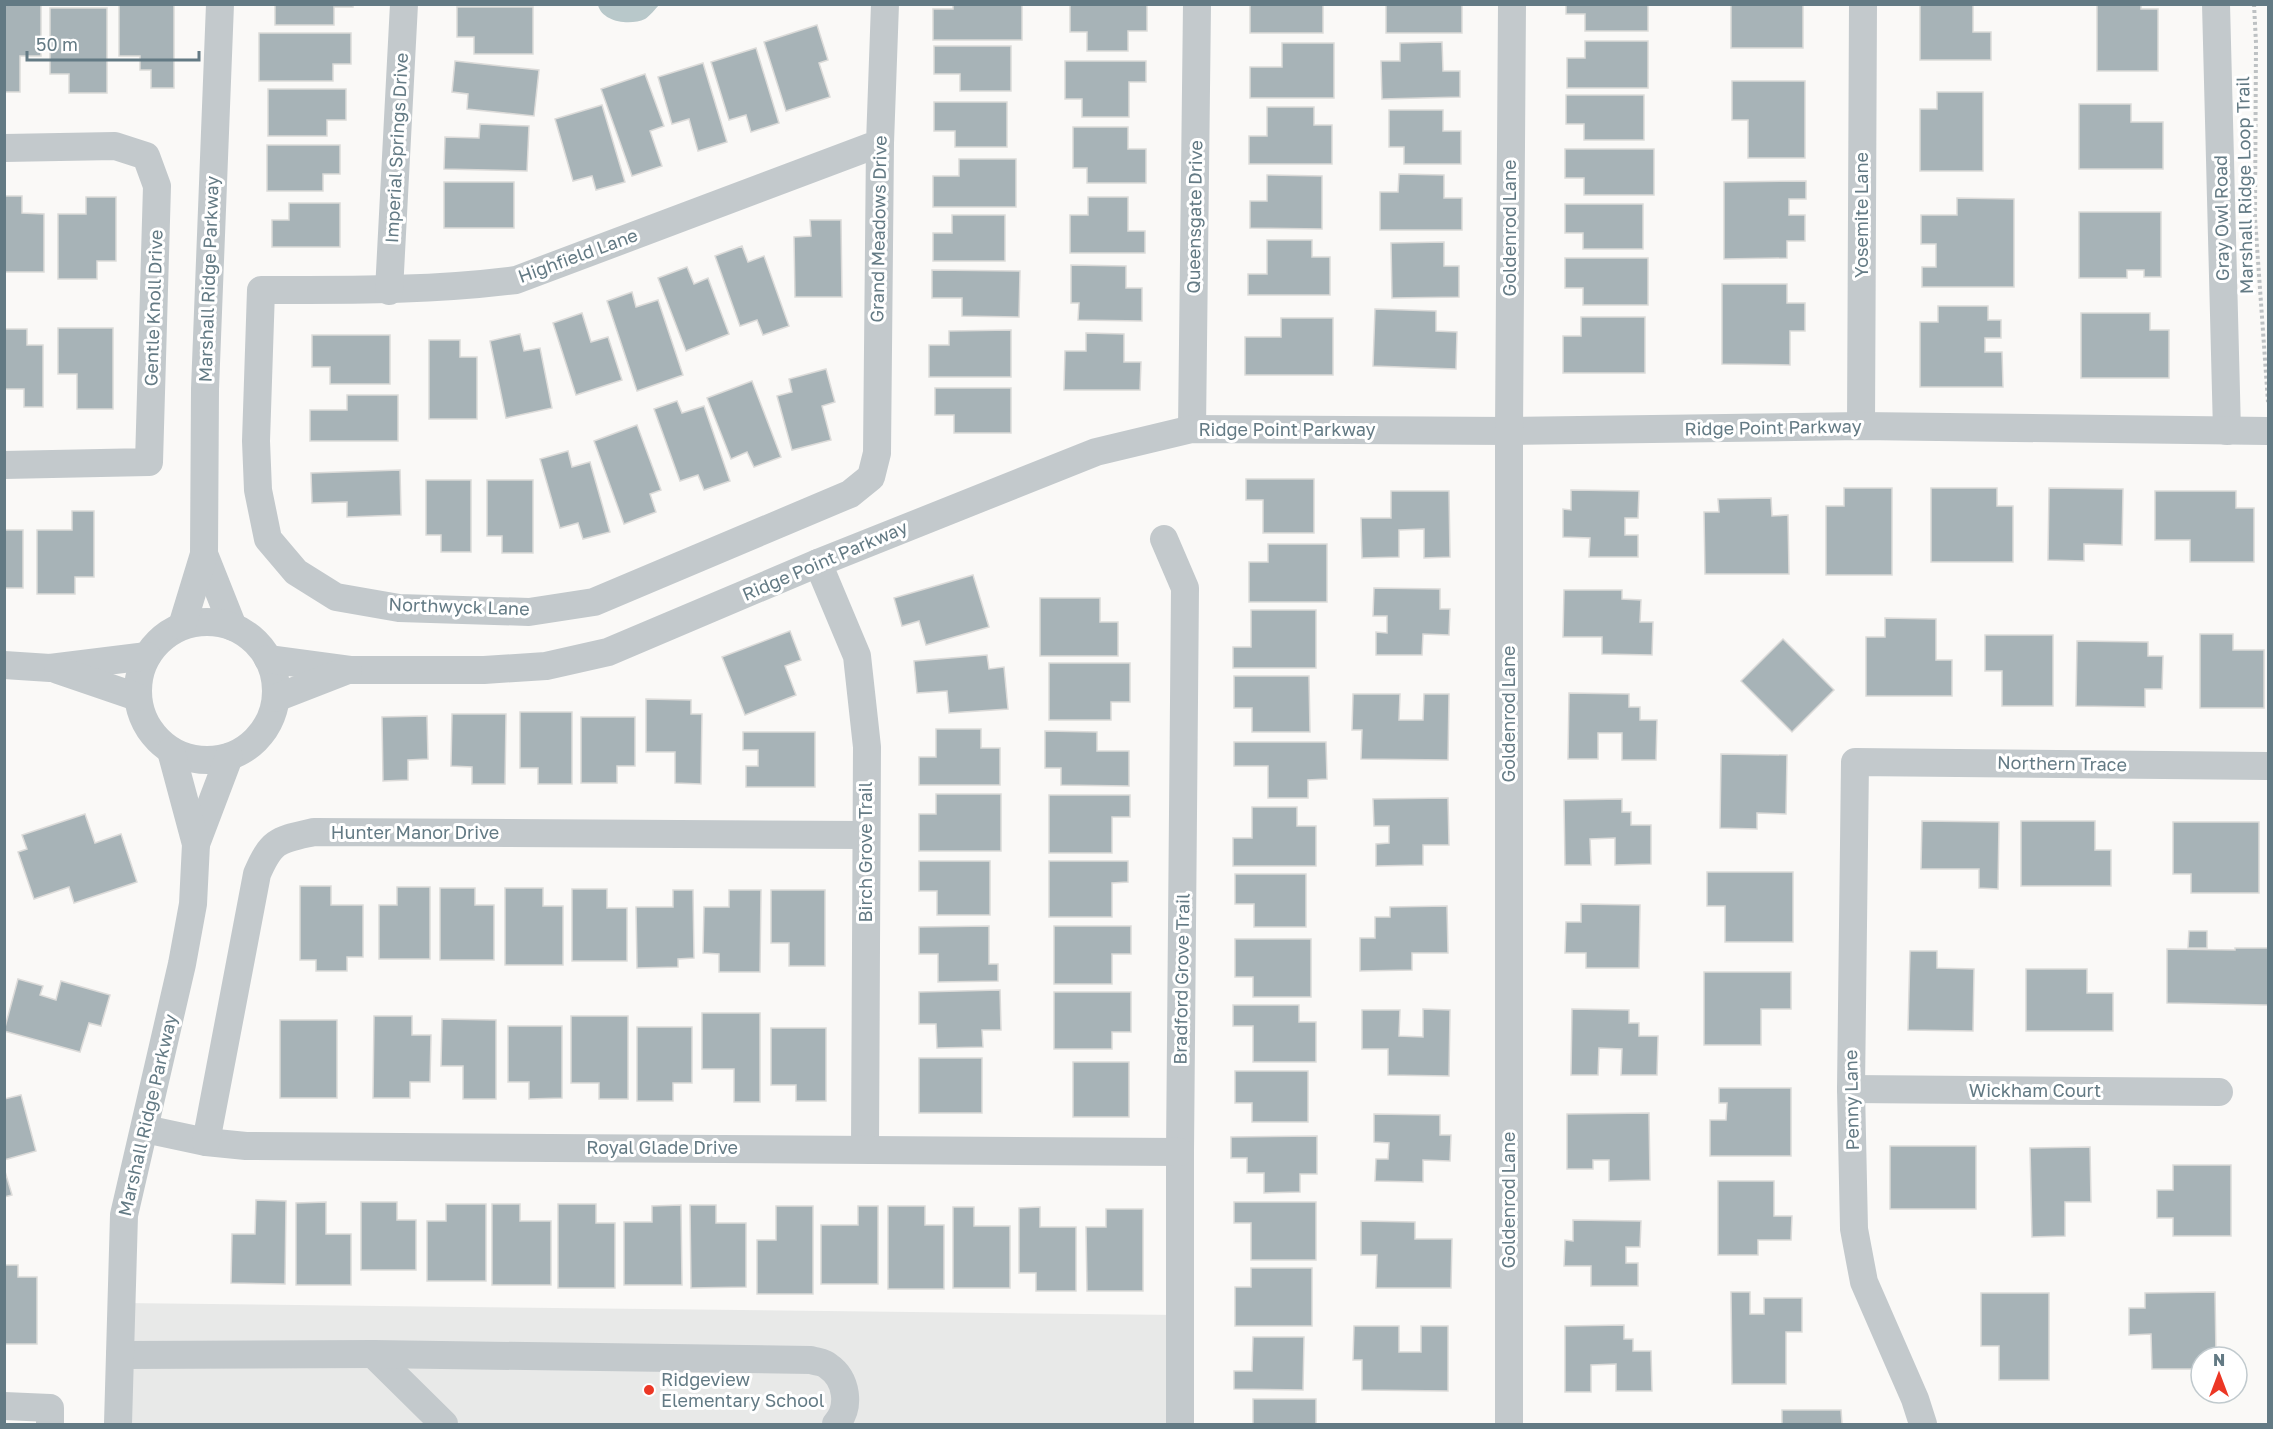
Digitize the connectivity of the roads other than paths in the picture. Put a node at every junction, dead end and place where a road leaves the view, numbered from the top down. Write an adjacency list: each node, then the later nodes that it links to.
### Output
1 (220, 4): 20 (street, Marshall Ridge Parkway)
2 (404, 4): 11 (street, Imperial Springs Drive)
3 (885, 4): 8 (street, Grand Meadows Drive)
4 (1197, 4): 13 (street, Queensgate Drive)
5 (1512, 4): 14 (street, Goldenrod Lane)
6 (1863, 4): 12 (street, Yosemite Lane)
7 (2216, 4): 15 (street, Gray Owl Road)
8 (880, 143): 11 (street, Highfield Lane); 17 (street, Grand Meadows Drive)
9 (4, 148): 18 (street, Gentle Knoll Drive)
10 (261, 290): 11 (street, Highfield Lane); 17 (street, Northwyck Lane)
11 (389, 291)
12 (1861, 426): 14 (street, Ridge Point Parkway); 15 (street, Ridge Point Parkway)
13 (1192, 429): 14 (street, Ridge Point Parkway); 21 (street, Ridge Point Parkway)
14 (1509, 431): 51 (street, Goldenrod Lane)
15 (2227, 431): 16 (street, Ridge Point Parkway)
16 (2268, 431)
17 (877, 453)
18 (4, 465)
19 (1164, 538): 42 (street, Bradford Grove Trail)
20 (204, 554): 22 (street, Marshall Ridge Parkway); 23 (street, Marshall Ridge Parkway)
21 (818, 563): 28 (street, Ridge Point Parkway); 35 (street, Birch Grove Trail)
22 (182, 626): 23 (street); 24 (street)
23 (232, 627): 25 (street)
24 (147, 656): 27 (street); 29 (street)
25 (268, 659): 28 (street); 30 (street)
26 (4, 665): 27 (street)
27 (50, 668): 29 (street)
28 (350, 670): 30 (street)
29 (137, 698): 31 (street)
30 (276, 698): 32 (street)
31 (171, 751): 32 (street); 36 (street, Marshall Ridge Parkway)
32 (229, 757): 36 (street, Marshall Ridge Parkway)
33 (1855, 762): 34 (street, Northern Trace); 37 (street, Penny Lane)
34 (2268, 766)
35 (865, 835): 40 (street, Hunter Manor Drive); 41 (street, Birch Grove Trail)
36 (196, 844): 39 (street, Marshall Ridge Parkway)
37 (1851, 1089): 38 (street, Wickham Court); 52 (street, Penny Lane)
38 (2220, 1092)
39 (145, 1129): 40 (street, Royal Glade Drive); 44 (street, Marshall Ridge Parkway)
40 (206, 1142): 41 (street, Royal Glade Drive)
41 (865, 1149): 42 (street, Royal Glade Drive)
42 (1180, 1152): 50 (street, Bradford Grove Trail)
43 (373, 1354): 44 (street); 48 (street); 49 (street)
44 (120, 1355): 47 (street, Marshall Ridge Parkway)
45 (4, 1406): 46 (street)
46 (50, 1416)
47 (118, 1425)
48 (444, 1425)
49 (836, 1425)
50 (1180, 1425)
51 (1509, 1425)
52 (1923, 1425)

